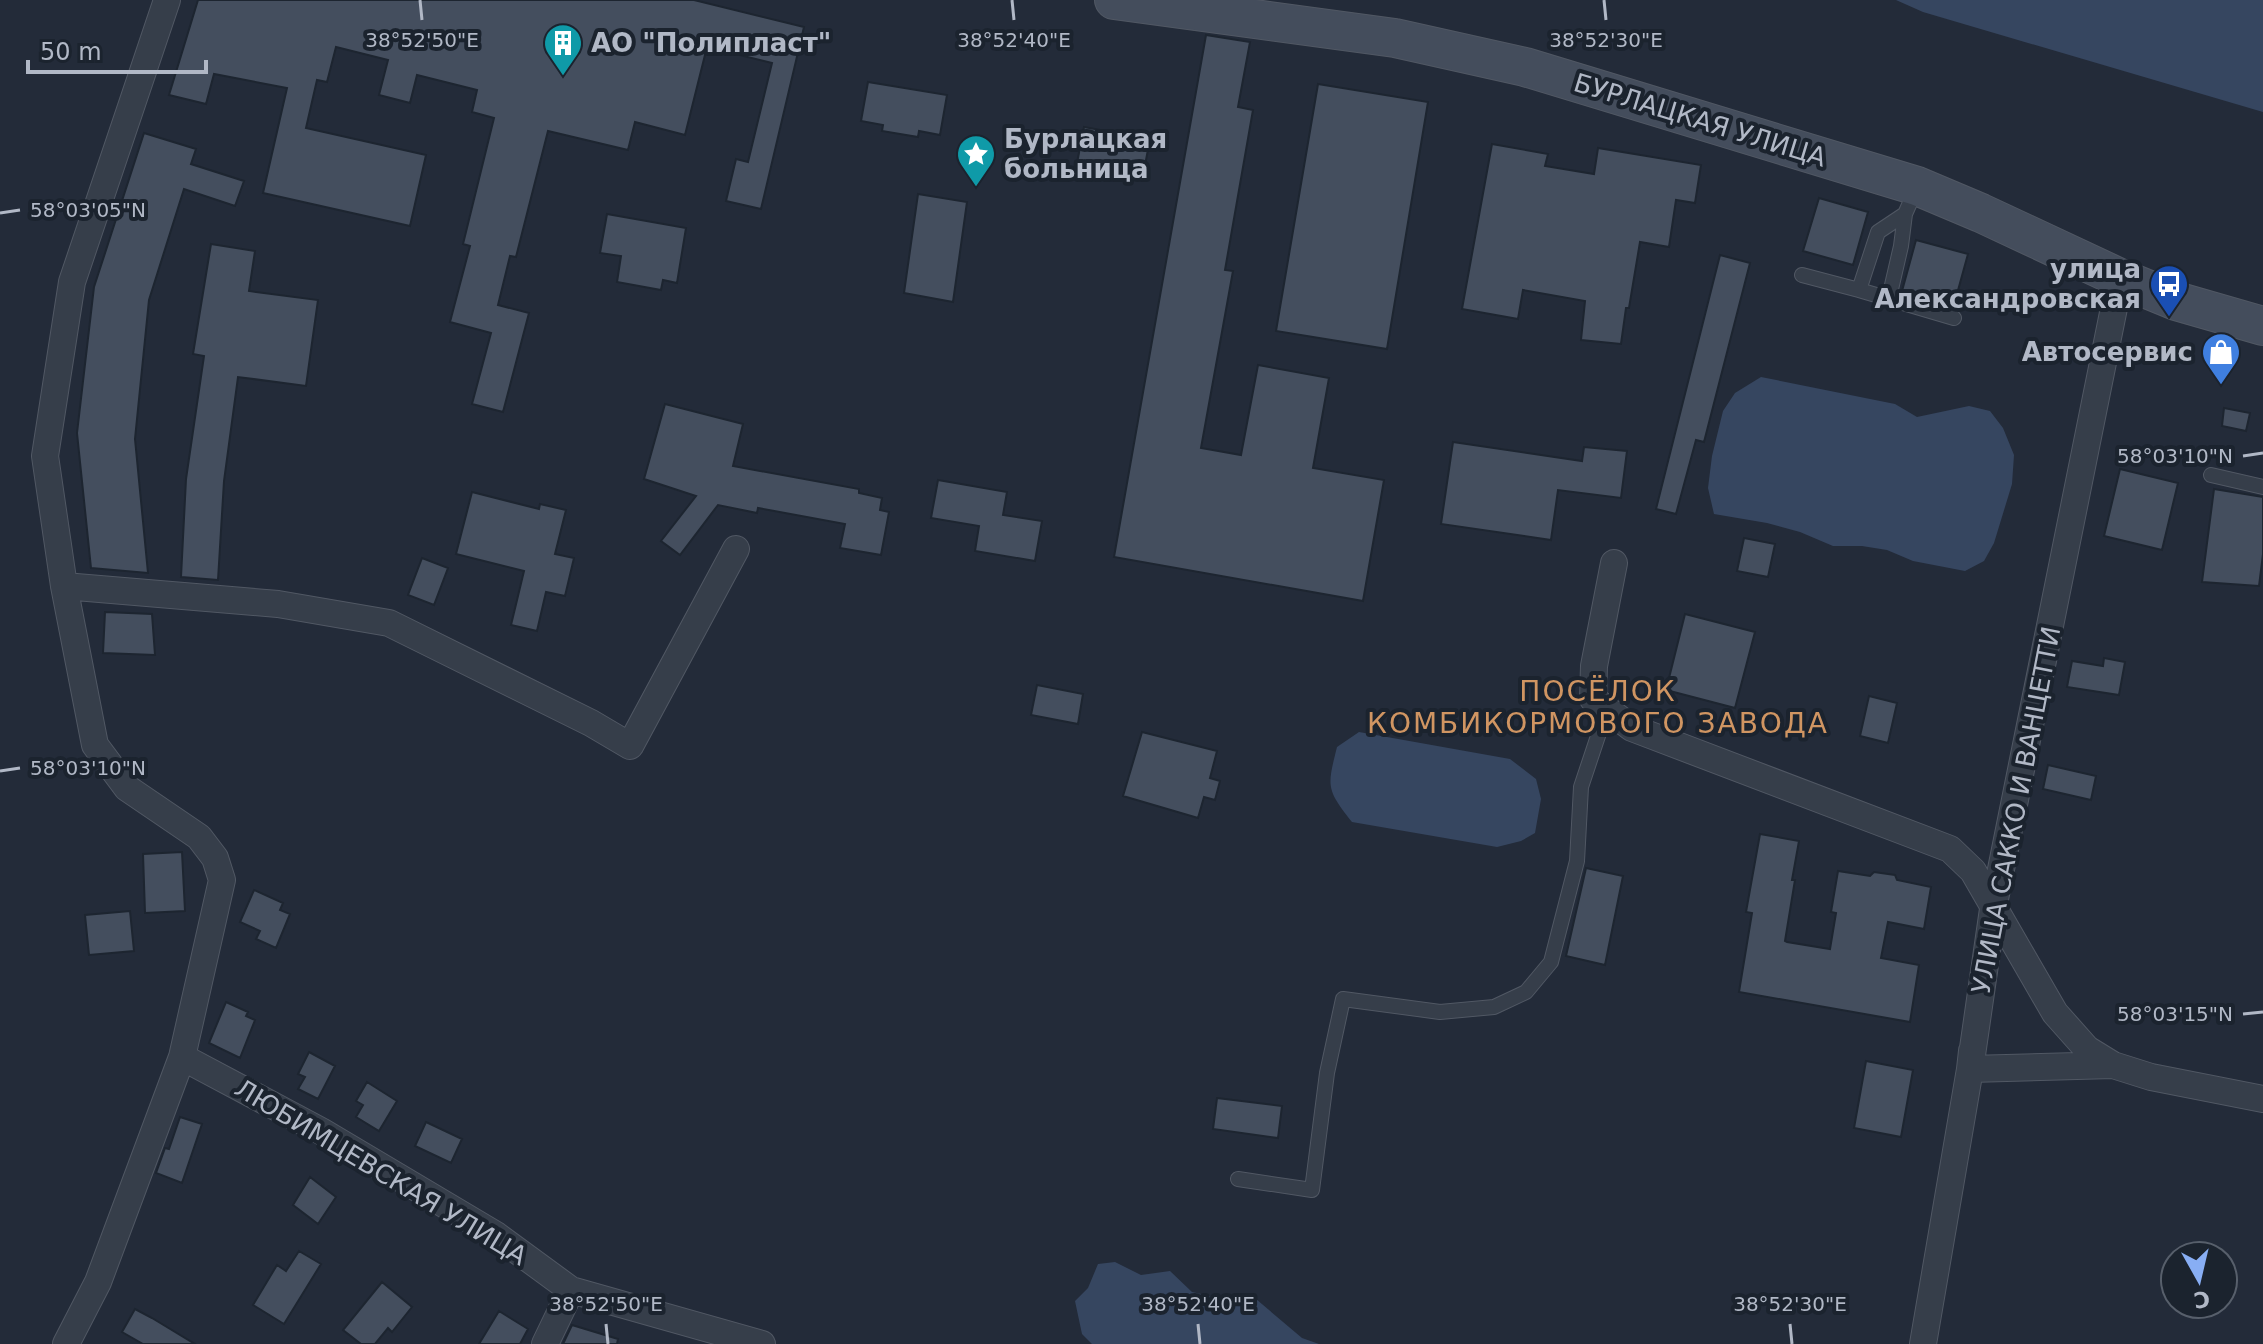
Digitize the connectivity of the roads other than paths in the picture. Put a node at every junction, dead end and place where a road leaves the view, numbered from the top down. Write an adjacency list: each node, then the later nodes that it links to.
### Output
1 (167, 0): 14 (street)
2 (1114, 0): 3 (main road, БУРЛАЦКАЯ УЛИЦА)
3 (1911, 200): 5 (main road, БУРЛАЦКАЯ УЛИЦА); 6 (lane); 7 (lane)
4 (1802, 275): 6 (lane)
5 (2120, 278): 9 (main road, БУРЛАЦКАЯ УЛИЦА); 16 (street, УЛИЦА САККО И ВАНЦЕТТИ)
6 (1859, 290): 7 (lane)
7 (1889, 298): 8 (lane)
8 (1954, 318)
9 (2263, 326)
10 (2211, 475): 11 (lane)
11 (2263, 487)
12 (736, 549): 14 (street)
13 (1614, 563): 15 (street)
14 (64, 586): 17 (street)
15 (1607, 709): 16 (street); 21 (lane)
16 (1993, 909): 18 (street); 19 (street, УЛИЦА САККО И ВАНЦЕТТИ)
17 (182, 1057): 22 (street, ЛЮБИМЦЕВСКАЯ УЛИЦА); 23 (street)
18 (2113, 1065): 19 (street); 20 (street)
19 (1970, 1069): 26 (street)
20 (2263, 1099)
21 (1238, 1179)
22 (571, 1290): 24 (street); 25 (street, ЛЮБИМЦЕВСКАЯ УЛИЦА)
23 (66, 1344)
24 (545, 1344)
25 (762, 1344)
26 (1923, 1344)

